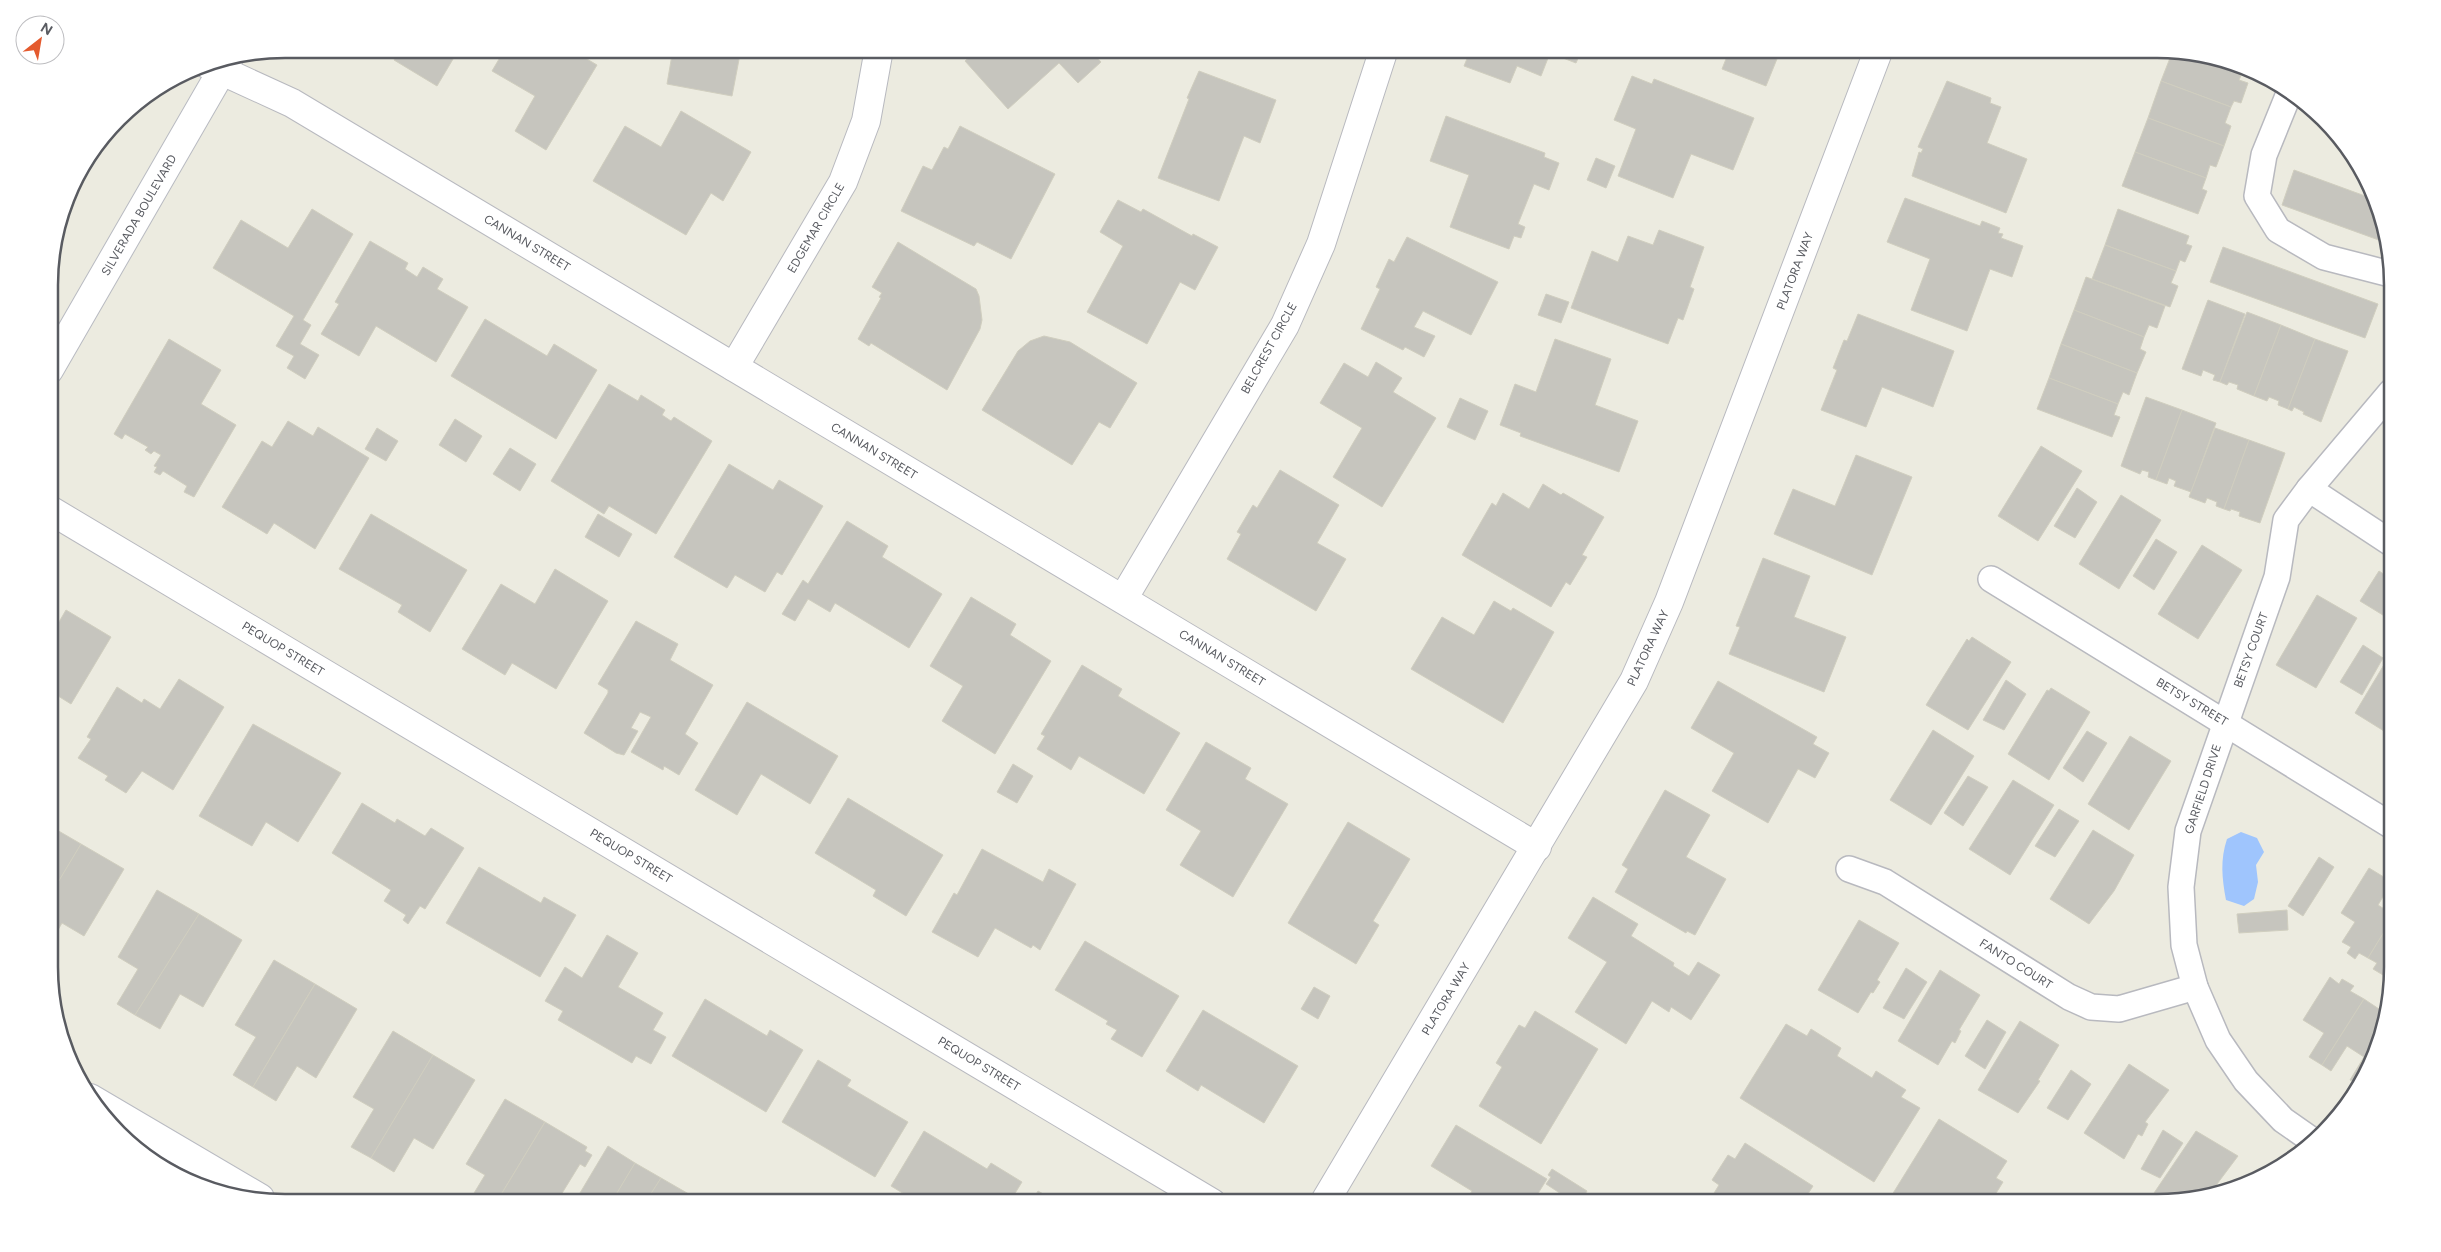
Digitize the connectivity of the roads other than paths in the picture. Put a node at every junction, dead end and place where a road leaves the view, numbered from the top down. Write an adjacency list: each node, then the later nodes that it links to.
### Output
1 (877, 58): 9 (street, EDGEMAR CIRCLE)
2 (1381, 58): 15 (street, BELCREST CIRCLE)
3 (1876, 58): 18 (street, PLATORA WAY)
4 (221, 67): 9 (street, CANNAN STREET)
5 (218, 68): 8 (street, SILVERADA BOULEVARD)
6 (2289, 100): 7 (lane)
7 (2383, 272)
8 (58, 356)
9 (734, 367): 15 (street, CANNAN STREET)
10 (2384, 400): 11 (lane, BETSY COURT)
11 (2309, 489): 13 (lane); 16 (lane, BETSY COURT)
12 (58, 515): 25 (street, PEQUOP STREET)
13 (2384, 538)
14 (1991, 580): 16 (lane, BETSY STREET)
15 (1123, 599): 18 (street, CANNAN STREET)
16 (2225, 723): 17 (lane, BETSY STREET); 20 (lane, GARFIELD DRIVE)
17 (2384, 821)
18 (1537, 846): 26 (street, PLATORA WAY)
19 (1848, 869): 20 (lane, FANTO COURT)
20 (2195, 987): 22 (lane, GARFIELD DRIVE)
21 (112, 1114): 23 (street)
22 (2307, 1137)
23 (160, 1151): 24 (street)
24 (245, 1191)
25 (1199, 1195)
26 (1329, 1195)

